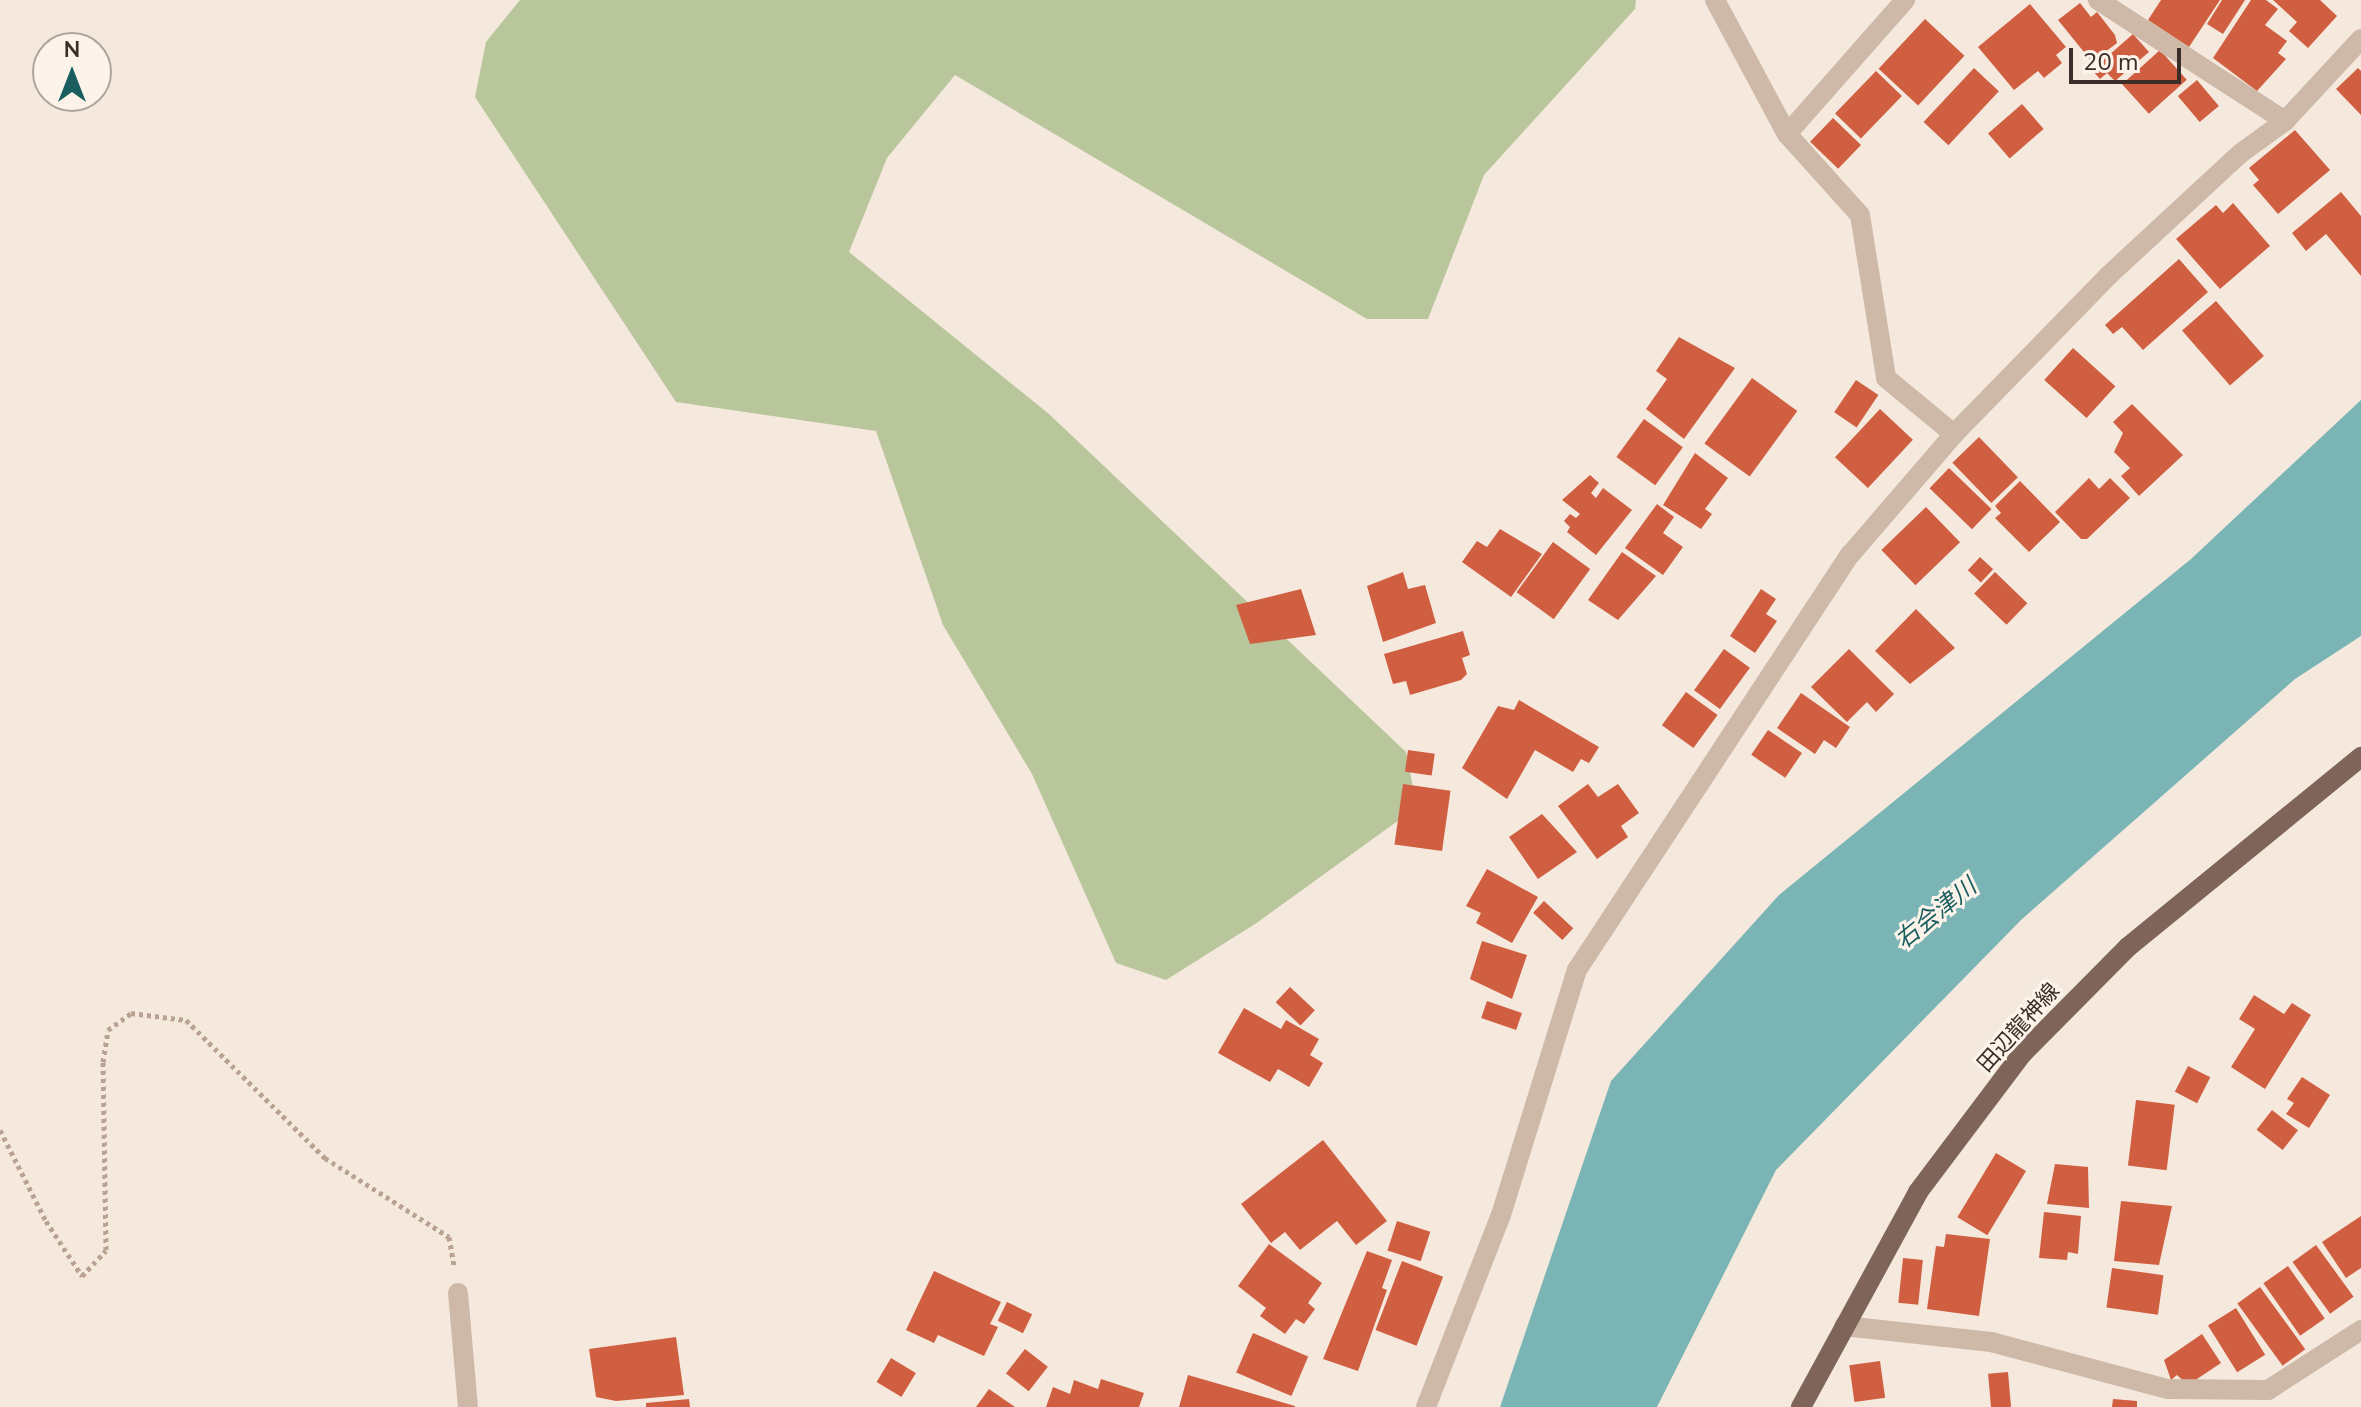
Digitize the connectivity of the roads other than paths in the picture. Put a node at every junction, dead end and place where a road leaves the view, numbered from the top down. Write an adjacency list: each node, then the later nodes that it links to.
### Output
1 (1715, 0): 6 (street)
2 (1905, 0): 6 (street)
3 (2098, 0): 5 (street)
4 (2361, 39): 5 (street)
5 (2285, 121): 7 (street)
6 (1787, 134): 7 (street)
7 (1954, 434): 12 (street)
8 (2361, 757): 10 (main road, 田辺龍神線)
9 (458, 1293): 13 (street)
10 (1844, 1326): 11 (street); 14 (main road, 田辺龍神線)
11 (2361, 1330)
12 (1431, 1405)
13 (468, 1407)
14 (1801, 1407)

